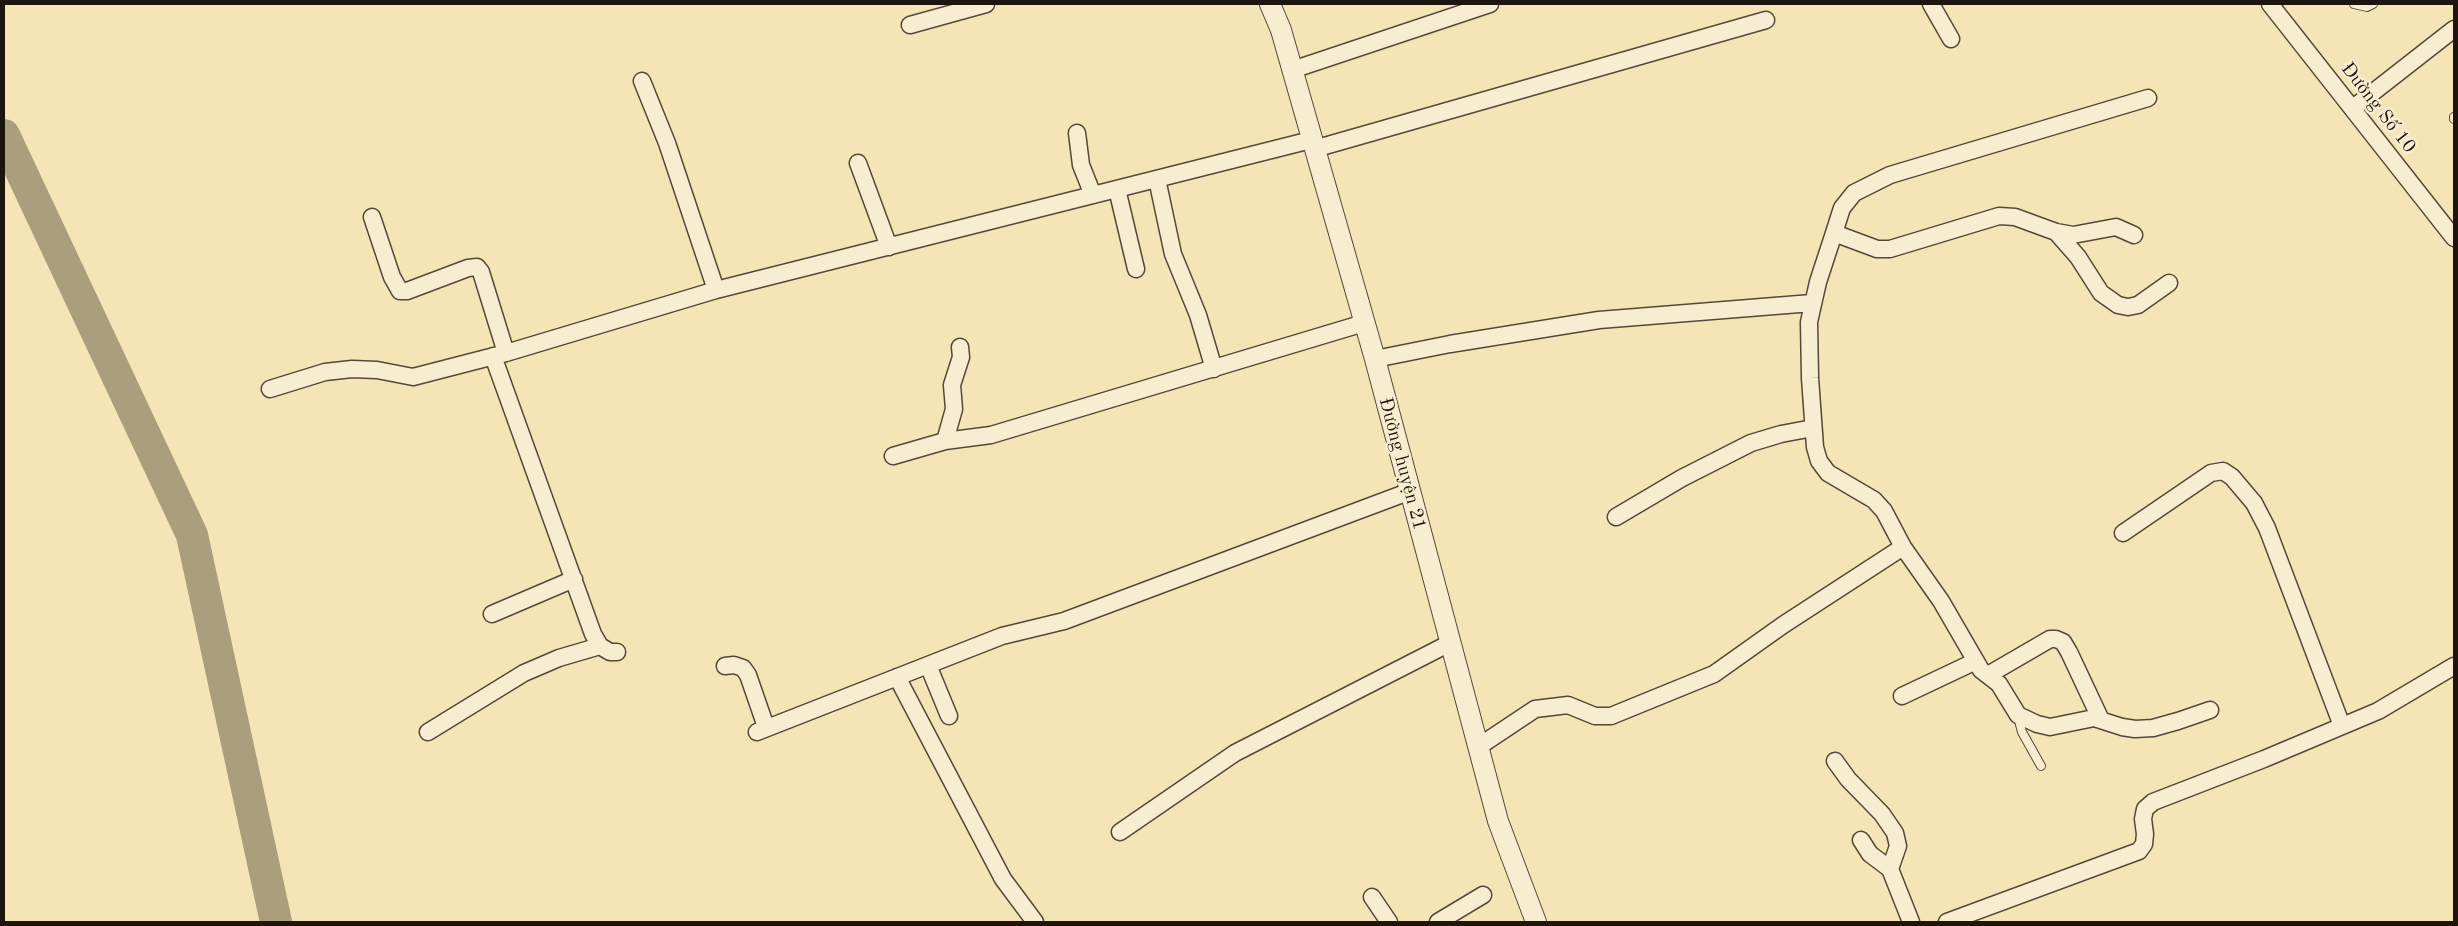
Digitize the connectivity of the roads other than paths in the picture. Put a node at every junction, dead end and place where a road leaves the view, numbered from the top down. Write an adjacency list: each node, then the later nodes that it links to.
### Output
1 (986, 4): 9 (street)
2 (1270, 4): 12 (street, Đường huyện 21)
3 (1490, 4): 12 (street)
4 (1931, 4): 11 (street)
5 (2270, 4): 15 (street, Đường Số 10)
6 (2354, 4): 7 (lane)
7 (2373, 4)
8 (1766, 20): 17 (street)
9 (910, 25)
10 (2454, 29): 15 (street)
11 (1951, 39)
12 (1292, 70): 17 (street, Đường huyện 21)
13 (642, 81): 30 (street)
14 (2148, 98): 24 (street)
15 (2353, 108): 26 (street, Đường Số 10)
16 (1077, 133): 21 (street)
17 (1313, 144): 19 (street); 32 (street, Đường huyện 21)
18 (858, 163): 27 (street)
19 (1157, 179): 20 (street); 36 (street)
20 (1116, 189): 21 (street); 28 (street)
21 (1093, 195): 27 (street)
22 (372, 217): 34 (street)
23 (2056, 232): 24 (street); 25 (street); 29 (street)
24 (1834, 233): 31 (street)
25 (2134, 235)
26 (2454, 238)
27 (889, 247): 30 (street)
28 (1136, 269)
29 (2169, 283)
30 (716, 290): 34 (street)
31 (1812, 303): 35 (street); 38 (street)
32 (1364, 323): 35 (street, Đường huyện 21); 36 (street)
33 (960, 347): 39 (street)
34 (499, 354): 37 (street); 45 (street)
35 (1374, 359): 41 (street, Đường huyện 21)
36 (1214, 368): 39 (street)
37 (270, 389)
38 (1813, 428): 42 (street); 44 (street)
39 (945, 442): 40 (street)
40 (893, 456)
41 (1408, 492): 47 (street, Đường huyện 21); 51 (street)
42 (1616, 517)
43 (2123, 533): 61 (street)
44 (1903, 547): 50 (street); 63 (street)
45 (574, 579): 46 (street); 48 (street)
46 (492, 614)
47 (1450, 643): 63 (street, Đường huyện 21); 66 (street)
48 (600, 646): 49 (street); 62 (street)
49 (617, 652)
50 (1976, 661): 54 (street); 56 (street)
51 (928, 665): 55 (street); 59 (street)
52 (725, 666): 55 (street)
53 (2454, 666): 61 (street)
54 (1988, 675): 58 (street); 60 (street)
55 (897, 677): 71 (street)
56 (1902, 696)
57 (2210, 710): 60 (street)
58 (2018, 715): 60 (street); 65 (lane)
59 (949, 716)
60 (2100, 718)
61 (2342, 726): 76 (street)
62 (428, 732)
63 (1478, 747): 74 (street, Đường huyện 21)
64 (1835, 761): 68 (street)
65 (2041, 766)
66 (1120, 832)
67 (1861, 840): 68 (street)
68 (1890, 869): 75 (street)
69 (1482, 895): 73 (street)
70 (1372, 897): 72 (street)
71 (1035, 922)
72 (1389, 922)
73 (1438, 922)
74 (1536, 922)
75 (1911, 922)
76 (1947, 922)

